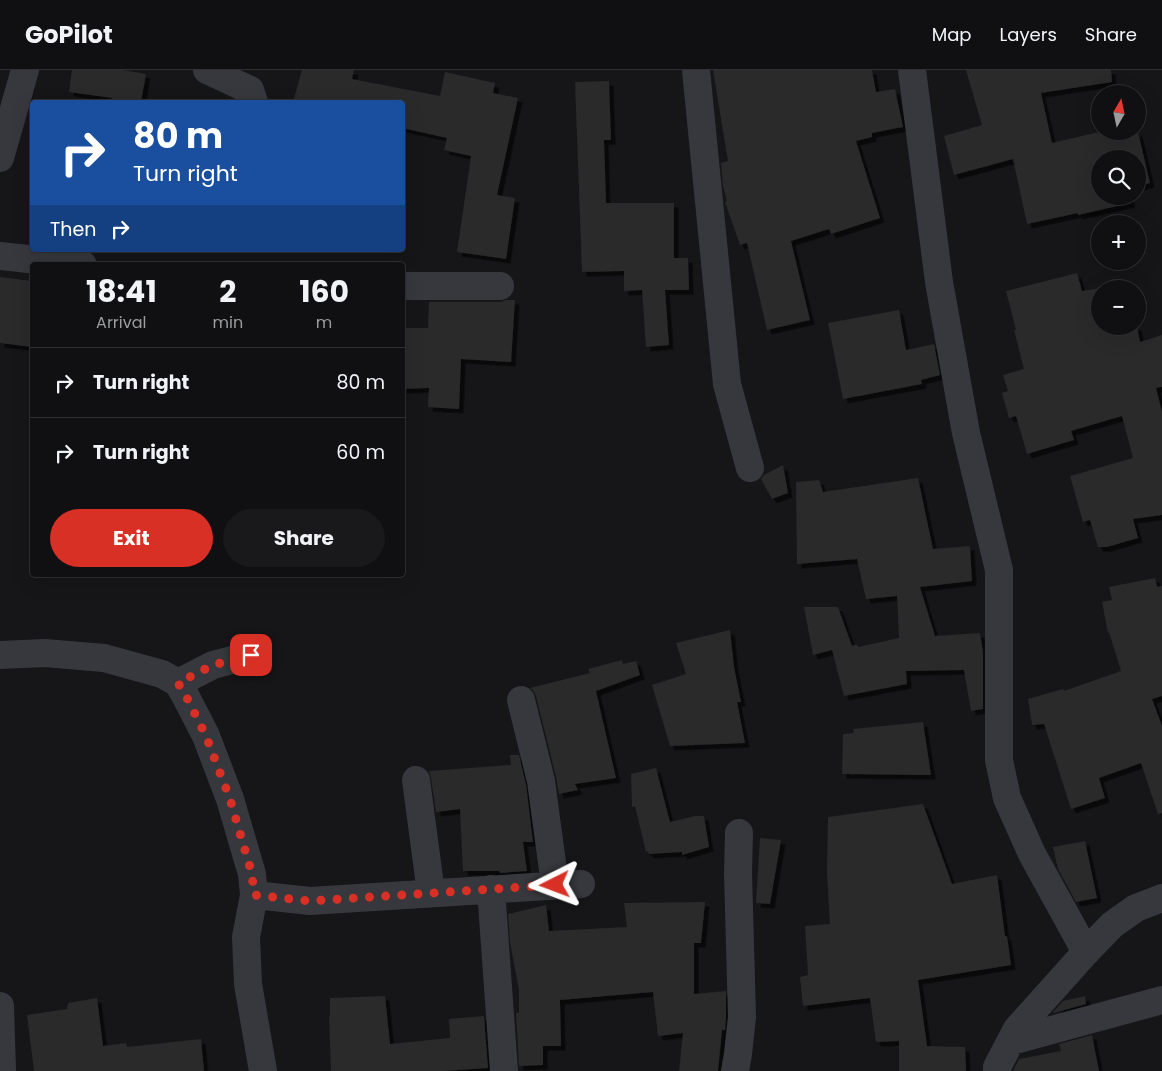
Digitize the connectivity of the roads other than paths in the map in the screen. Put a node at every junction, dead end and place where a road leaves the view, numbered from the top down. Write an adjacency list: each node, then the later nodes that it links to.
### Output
1 (25, 70): 6 (street)
2 (210, 70): 5 (street)
3 (696, 70): 11 (street)
4 (912, 70): 22 (street)
5 (253, 100)
6 (0, 158)
7 (0, 256): 8 (street)
8 (55, 262)
9 (405, 286): 10 (street)
10 (500, 286)
11 (750, 468)
12 (0, 655): 14 (street)
13 (251, 655): 14 (street)
14 (178, 683): 20 (street)
15 (520, 700): 18 (street)
16 (416, 780): 19 (street)
17 (738, 833): 29 (street)
18 (490, 889): 19 (street); 28 (street)
19 (431, 893): 20 (street)
20 (254, 895): 27 (street)
21 (1162, 898): 22 (street)
22 (1086, 952): 25 (street)
23 (1162, 1000): 25 (street)
24 (0, 1006): 26 (street)
25 (1011, 1041): 30 (street)
26 (2, 1071)
27 (263, 1071)
28 (504, 1071)
29 (735, 1071)
30 (997, 1071)

